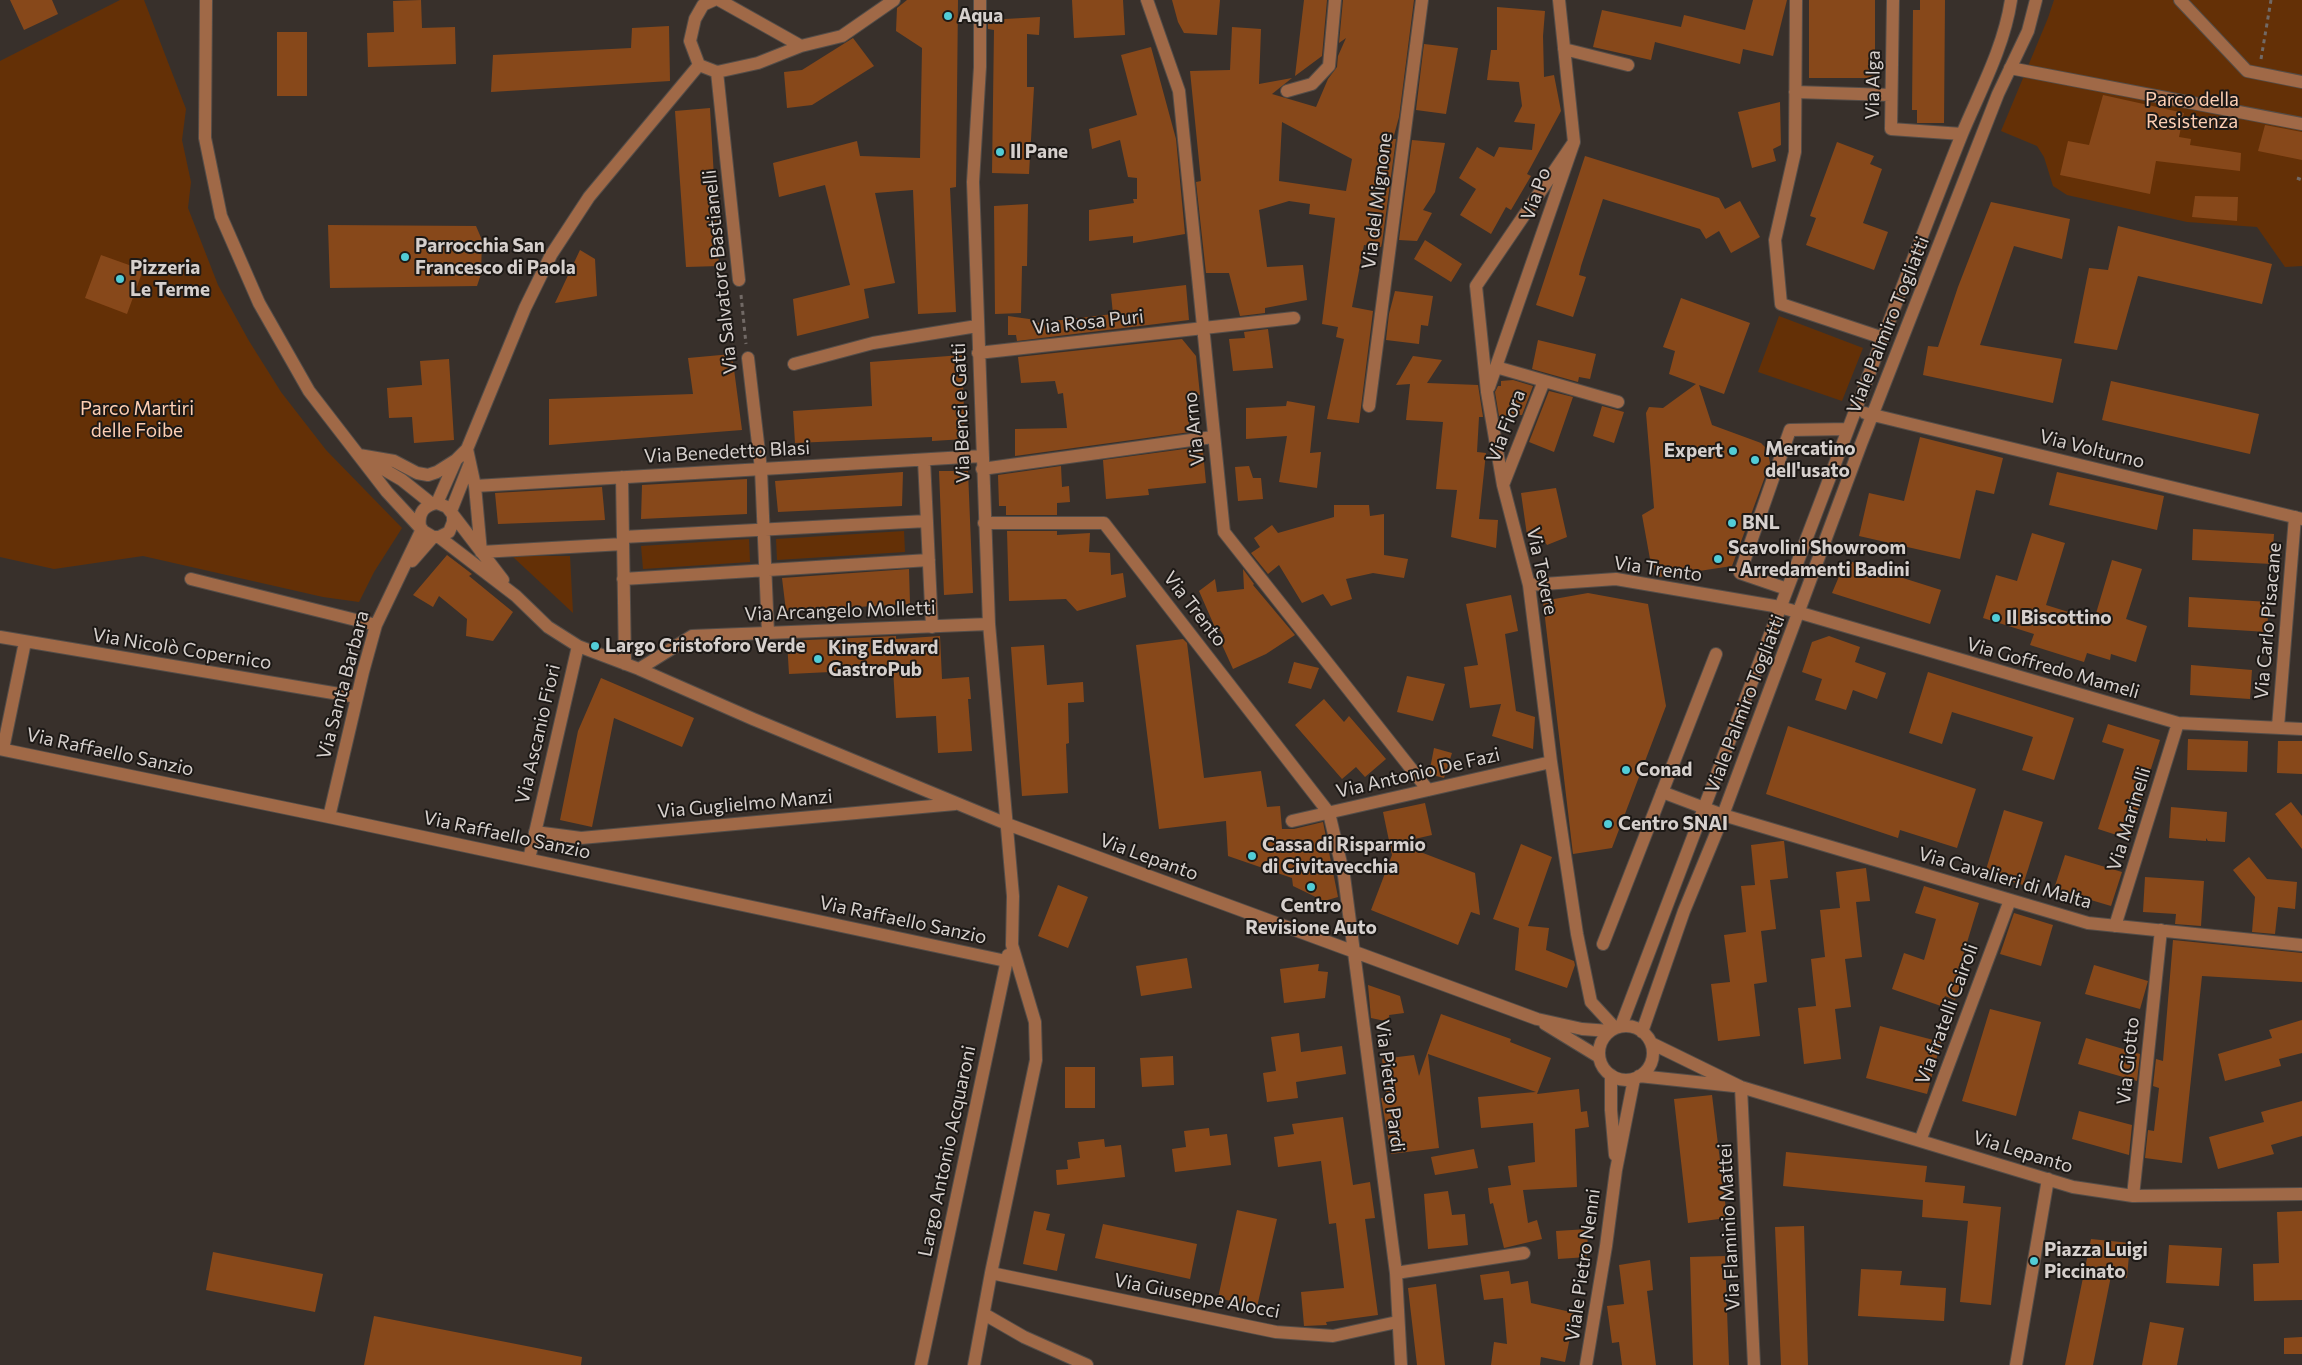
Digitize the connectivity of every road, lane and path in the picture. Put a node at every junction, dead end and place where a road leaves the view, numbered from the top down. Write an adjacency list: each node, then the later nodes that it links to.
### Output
1 (206, 0): 48 (street)
2 (714, 0): 17 (street)
3 (719, 0): 15 (street)
4 (894, 0): 15 (street)
5 (1147, 0): 33 (street, Via Arno)
6 (1335, 0): 22 (street)
7 (1422, 0): 42 (street, Via del Mignone)
8 (1559, 0): 16 (street, Via Po)
9 (1796, 0): 23 (street)
10 (1894, 0): 24 (street, Via Alga)
11 (2011, 0): 26 (street, Viale Palmiro Togliatti)
12 (2036, 0): 19 (street, Viale Palmiro Togliatti)
13 (2180, 0): 21 (street)
14 (978, 4): 32 (street, Via Benci e Gatti)
15 (801, 46): 20 (street)
16 (1564, 49): 18 (street); 27 (street, Via Po)
17 (699, 65): 20 (street); 47 (street)
18 (1628, 65)
19 (2010, 68): 25 (street); 44 (street, Viale Palmiro Togliatti)
20 (717, 72): 30 (street, Via Salvatore Bastianelli)
21 (2302, 82)
22 (1287, 91)
23 (1795, 92): 24 (street); 34 (street)
24 (1892, 95): 26 (street, Via Alga)
25 (2302, 124)
26 (1962, 134): 34 (street, Viale Palmiro Togliatti)
27 (1574, 142): 38 (street, Via Po); 40 (street, Via Tevere)
28 (2297, 178): 29 (path)
29 (2302, 180)
30 (739, 280): 36 (path, Via Salvatore Bastianelli)
31 (1294, 318): 33 (street, Via Rosa Puri)
32 (977, 326): 35 (street, Via Benci e Gatti); 37 (street)
33 (1203, 327): 35 (street, Via Rosa Puri); 46 (street, Via Arno)
34 (1883, 338): 43 (street, Viale Palmiro Togliatti)
35 (978, 353): 51 (street, Via Benci e Gatti)
36 (748, 358): 53 (street, Via Salvatore Bastianelli)
37 (794, 364)
38 (1496, 366): 39 (street); 40 (street, Via Po)
39 (1544, 380): 41 (street); 55 (street, Via Fiora)
40 (1487, 392): 55 (street, Via Tevere)
41 (1618, 402)
42 (1369, 406)
43 (1854, 411): 44 (street, Via Volturno); 45 (street, Viale Palmiro Togliatti)
44 (1873, 416): 59 (street, Via Volturno); 76 (street, Viale Palmiro Togliatti)
45 (1848, 429): 73 (street, Viale Palmiro Togliatti); 73 (street)
46 (1213, 437): 51 (street, Via Benedetto Blasi); 93 (street, Via Arno)
47 (467, 449): 49 (street); 52 (street)
48 (359, 455): 49 (street); 57 (street); 62 (street)
49 (456, 460): 57 (street)
50 (924, 460): 51 (street, Via Benedetto Blasi); 53 (street, Via Benedetto Blasi); 60 (street)
51 (982, 462): 61 (street, Via Benci e Gatti)
52 (470, 463): 56 (street); 58 (street)
53 (762, 469): 54 (street, Via Benedetto Blasi); 63 (street, Via Salvatore Bastianelli)
54 (622, 477): 56 (street, Via Benedetto Blasi); 65 (street)
55 (1503, 485): 72 (street, Via Tevere)
56 (475, 486): 66 (street)
57 (434, 503): 58 (street); 62 (street)
58 (452, 514): 64 (street); 66 (street)
59 (2298, 518): 89 (street, Via Carlo Pisacane)
60 (927, 521): 63 (street); 67 (street)
61 (984, 522): 77 (street, Via Benci e Gatti); 97 (street, Via Trento)
62 (421, 527): 64 (street); 68 (street)
63 (764, 530): 65 (street); 69 (street, Via Salvatore Bastianelli)
64 (436, 537): 68 (street); 74 (street)
65 (623, 541): 66 (street); 71 (street)
66 (481, 552): 74 (street)
67 (929, 560): 69 (street); 79 (street)
68 (405, 568): 78 (street, Via Santa Barbara)
69 (766, 570): 71 (street); 80 (street, Via Salvatore Bastianelli)
70 (191, 578): 78 (street)
71 (623, 579): 85 (street)
72 (1530, 585): 75 (street, Via Trento); 92 (street, Via Tevere)
73 (1787, 589): 75 (street, Viale Palmiro Togliatti)
74 (516, 596): 83 (street)
75 (1780, 607): 76 (street, Via Trento); 96 (street, Viale Palmiro Togliatti)
76 (1799, 614): 88 (street, Via Goffredo Mameli); 98 (street, Viale Palmiro Togliatti)
77 (989, 624): 79 (street, Via Arcangelo Molletti); 101 (street, Via Benci e Gatti)
78 (376, 625): 87 (street, Via Santa Barbara)
79 (932, 626): 80 (street, Via Arcangelo Molletti)
80 (768, 633): 86 (street, Via Arcangelo Molletti)
81 (0, 637): 82 (street, Via Nicolò Copernico)
82 (25, 642): 87 (street, Via Nicolò Copernico); 91 (street)
83 (578, 646): 85 (street); 102 (street, Via Ascanio Fiori)
84 (1716, 654): 94 (street)
85 (625, 664): 86 (street)
86 (639, 669): 95 (street, Via Lepanto)
87 (357, 697): 99 (street, Via Santa Barbara)
88 (2178, 723): 89 (street, Via Goffredo Mameli); 105 (street, Via Marinelli)
89 (2278, 727): 90 (street, Via Goffredo Mameli)
90 (2302, 729)
91 (1, 749): 99 (street, Via Raffaello Sanzio)
92 (1551, 762): 93 (street, Via Antonio De Fazi); 113 (street, Via Tevere)
93 (1428, 790): 97 (street, Via Antonio De Fazi)
94 (1662, 792): 96 (street, Via Cavalieri di Malta); 107 (street)
95 (958, 804): 101 (street, Via Lepanto); 102 (street, Via Guglielmo Manzi)
96 (1706, 808): 98 (street, Via Cavalieri di Malta); 113 (street, Viale Palmiro Togliatti)
97 (1329, 813): 100 (street, Via Antonio De Fazi); 110 (street, Via Pietro Pardi)
98 (1723, 815): 104 (street, Via Cavalieri di Malta); 114 (street, Viale Palmiro Togliatti)
99 (329, 817): 103 (street, Via Raffaello Sanzio)
100 (1292, 821)
101 (1007, 824): 108 (street, Largo Antonio Acquaroni); 110 (street, Via Lepanto)
102 (535, 832): 103 (street, Via Ascanio Fiori)
103 (528, 859): 111 (street, Via Raffaello Sanzio)
104 (2010, 900): 105 (street, Via Cavalieri di Malta); 120 (street, Via fratelli Cairoli)
105 (2115, 926): 106 (street, Via Cavalieri di Malta)
106 (2161, 930): 109 (street, Via Cavalieri di Malta); 124 (street, Via Giotto)
107 (1603, 944)
108 (1012, 945): 111 (street, Largo Antonio Acquaroni); 126 (street, Largo Antonio Acquaroni)
109 (2302, 945)
110 (1354, 952): 112 (street, Via Lepanto); 127 (street, Via Pietro Pardi)
111 (1006, 961): 130 (street, Largo Antonio Acquaroni)
112 (1537, 1019): 113 (street, Via Lepanto); 116 (street, Via Lepanto)
113 (1616, 1028): 114 (street); 116 (street)
114 (1642, 1032): 115 (street)
115 (1651, 1043): 118 (street); 119 (street, Via Lepanto)
116 (1599, 1057): 117 (street)
117 (1611, 1075): 118 (street); 121 (street, Viale Pietro Nenni)
118 (1636, 1077): 119 (street, Via Lepanto); 121 (street, Viale Pietro Nenni)
119 (1741, 1087): 120 (street, Via Lepanto); 135 (street, Via Flaminio Mattei)
120 (1920, 1140): 122 (street, Via Lepanto)
121 (1616, 1170): 134 (street, Viale Pietro Nenni)
122 (2048, 1179): 124 (street, Via Lepanto); 136 (street)
123 (2302, 1194): 124 (street, Via Lepanto)
124 (2133, 1196)
125 (1524, 1252): 127 (street)
126 (991, 1273): 128 (street, Largo Antonio Acquaroni); 129 (street, Via Giuseppe Alocci)
127 (1396, 1273): 129 (street, Via Pietro Pardi)
128 (984, 1314): 131 (street, Largo Antonio Acquaroni); 132 (street)
129 (1397, 1322): 133 (street, Via Pietro Pardi)
130 (921, 1365)
131 (974, 1365)
132 (1087, 1365)
133 (1401, 1365)
134 (1586, 1365)
135 (1754, 1365)
136 (2016, 1365)

